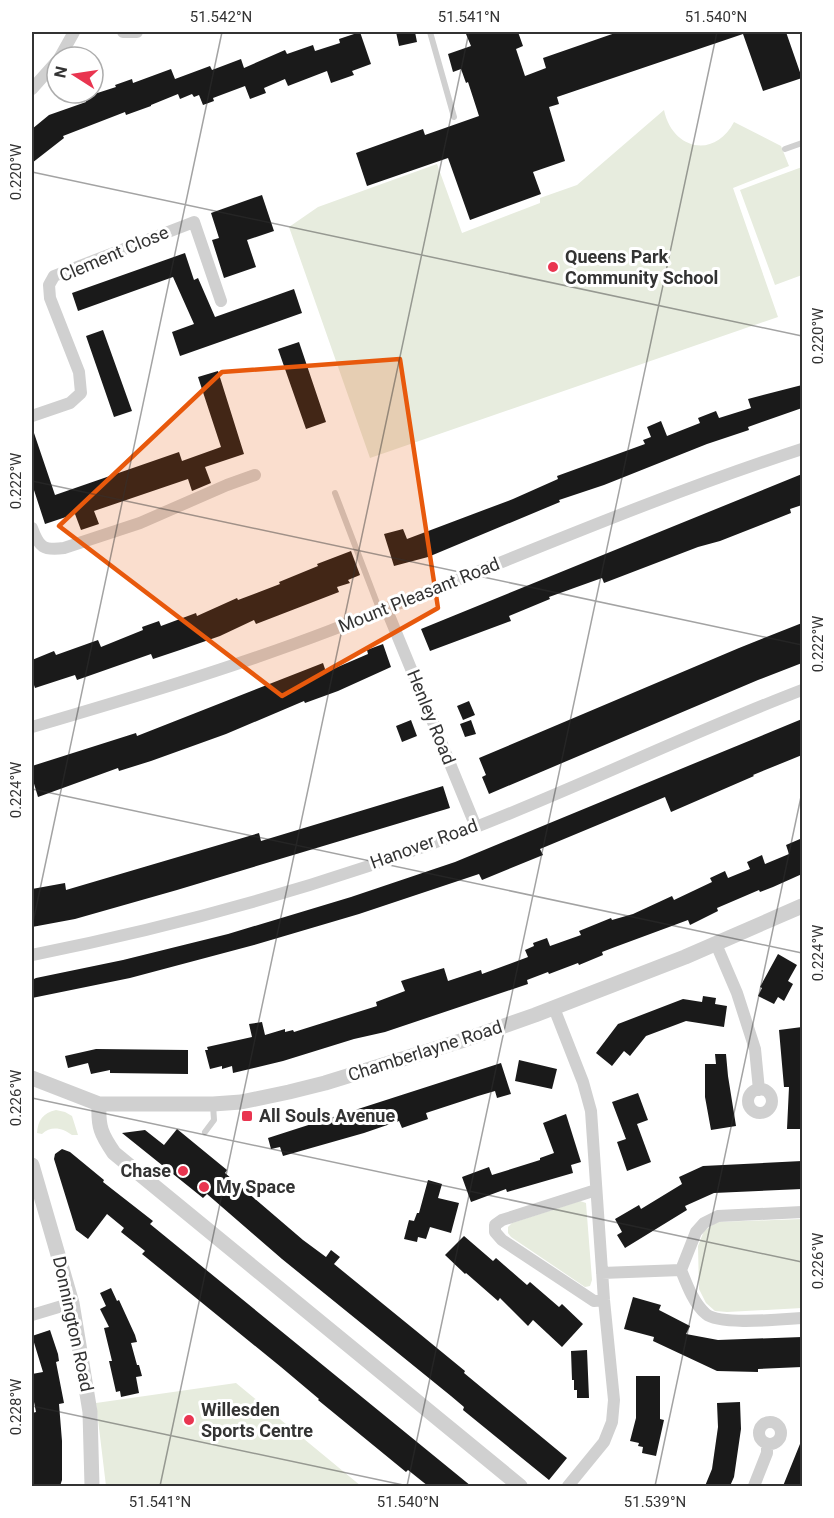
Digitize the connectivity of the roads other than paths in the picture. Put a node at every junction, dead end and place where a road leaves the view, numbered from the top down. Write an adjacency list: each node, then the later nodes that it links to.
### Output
1 (123, 32): 2 (street)
2 (137, 32)
3 (430, 32): 6 (lane)
4 (45, 74): 5 (street)
5 (32, 89)
6 (454, 117)
7 (802, 143): 8 (lane)
8 (785, 149)
9 (221, 301): 10 (street, Clement Close)
10 (32, 416)
11 (802, 449): 15 (street, Mount Pleasant Road)
12 (255, 475): 14 (street)
13 (335, 493): 15 (lane)
14 (32, 528)
15 (383, 610): 17 (street, Mount Pleasant Road); 18 (street, Henley Road)
16 (802, 690): 18 (street, Hanover Road)
17 (32, 727)
18 (476, 827): 21 (street, Hanover Road)
19 (802, 906): 20 (street, Chamberlayne Road)
20 (716, 944): 22 (street, Chamberlayne Road); 24 (street)
21 (32, 955)
22 (554, 1008): 26 (street, Chamberlayne Road); 29 (street)
23 (32, 1078): 25 (street, Chamberlayne Road)
24 (759, 1090)
25 (99, 1104): 26 (street, Chamberlayne Road); 39 (street)
26 (213, 1104): 27 (lane)
27 (205, 1132)
28 (32, 1165): 34 (street, Donnington Road)
29 (596, 1190): 32 (street); 33 (street)
30 (802, 1212): 31 (street)
31 (681, 1270): 32 (street); 36 (street)
32 (602, 1273): 33 (street)
33 (604, 1300): 40 (street)
34 (72, 1303): 35 (street); 38 (street, Donnington Road)
35 (32, 1315)
36 (802, 1318)
37 (767, 1444): 41 (street)
38 (92, 1486)
39 (520, 1486)
40 (568, 1486)
41 (754, 1486)

